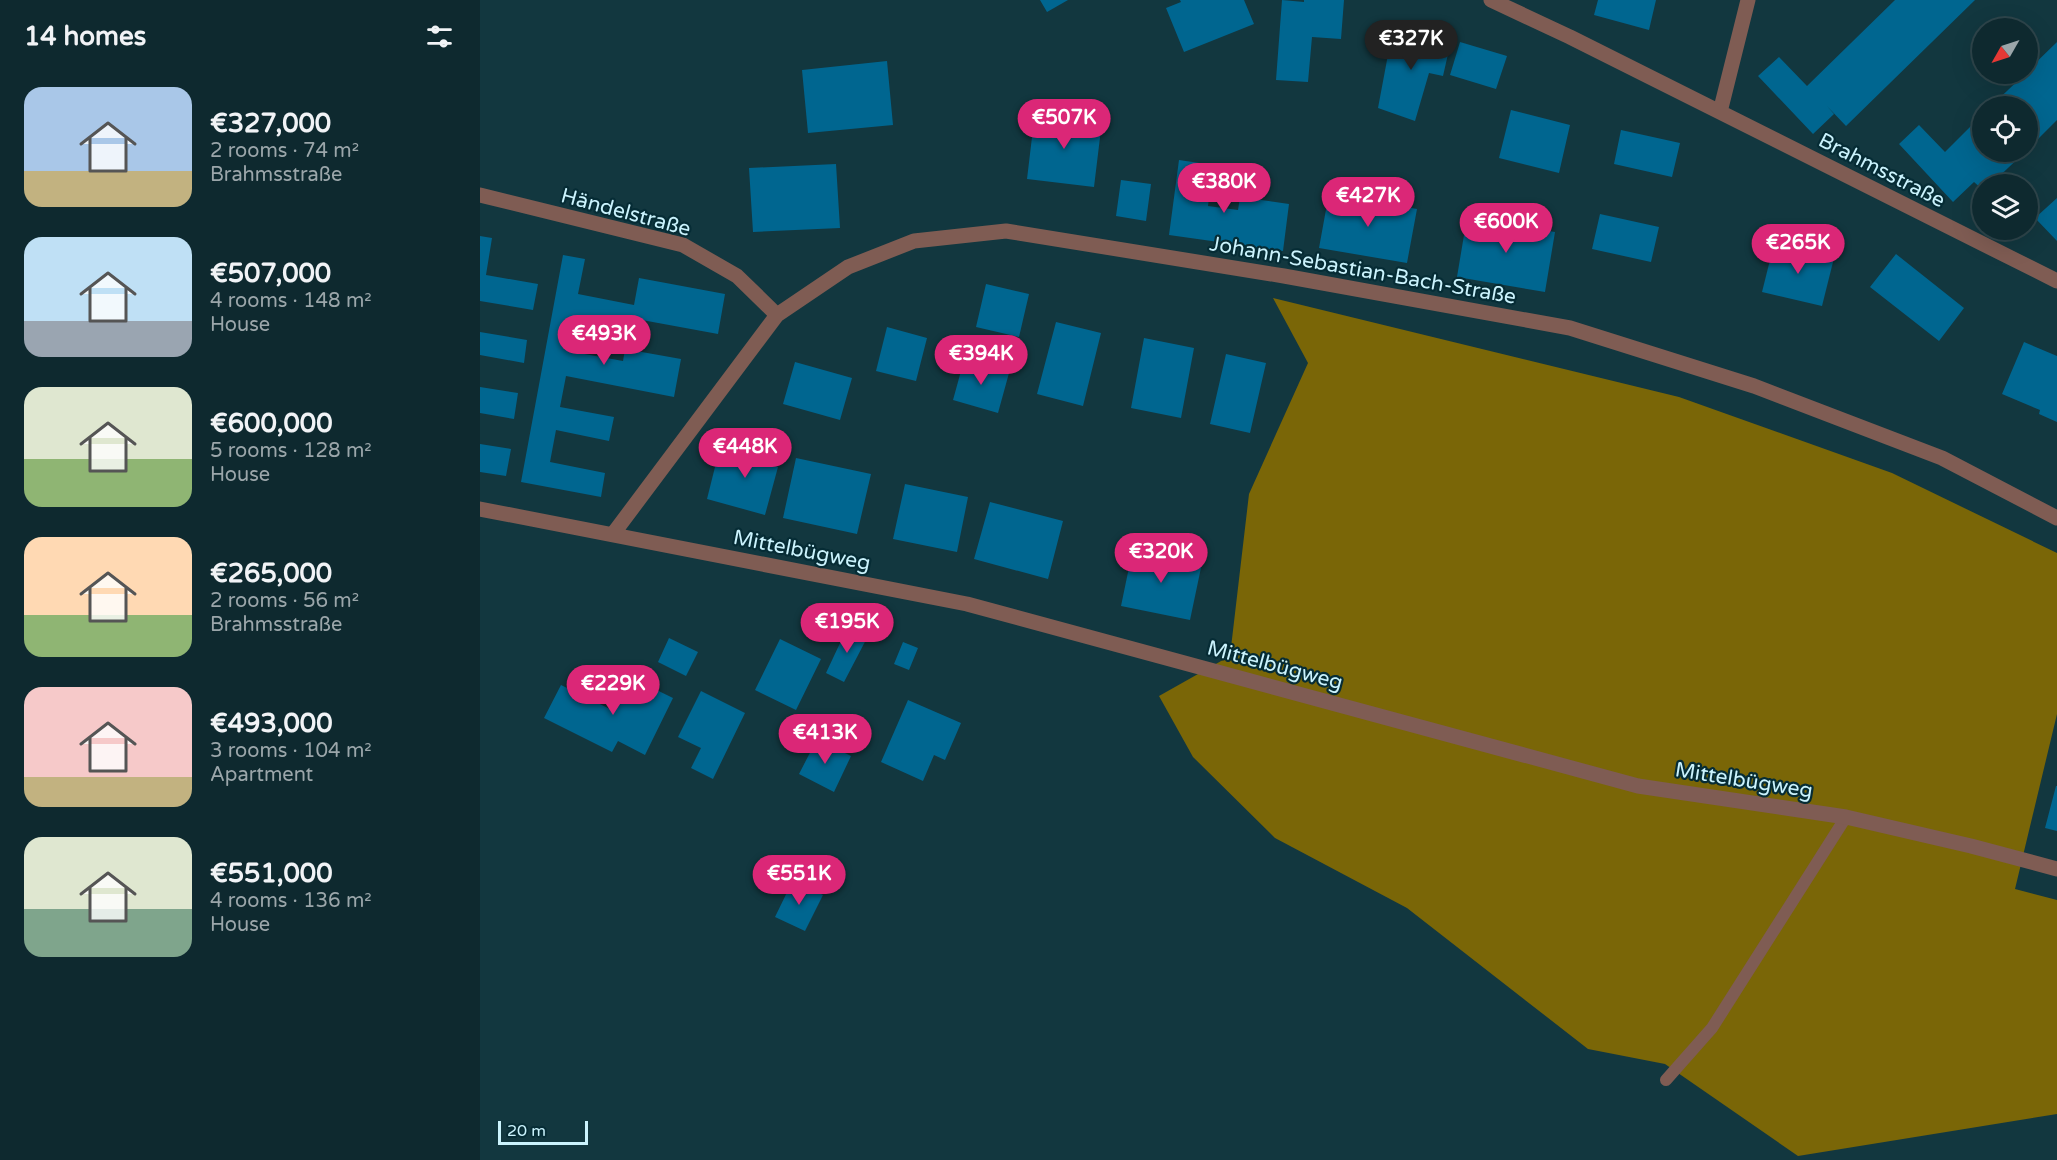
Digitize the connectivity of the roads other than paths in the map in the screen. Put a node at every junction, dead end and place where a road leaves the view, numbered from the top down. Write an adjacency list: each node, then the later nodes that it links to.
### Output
1 (1491, 0): 3 (street, Brahmsstraße)
2 (1748, 0): 3 (street)
3 (1720, 112): 5 (street, Brahmsstraße)
4 (480, 195): 6 (street, Händelstraße)
5 (2057, 281)
6 (777, 315): 8 (street, Johann-Sebastian-Bach-Straße); 9 (street, Johann-Sebastian-Bach-Straße)
7 (480, 508): 9 (street, Mittelbügweg)
8 (2057, 518)
9 (613, 534): 10 (street, Mittelbügweg)
10 (1846, 817): 11 (street, Mittelbügweg); 12 (lane)
11 (2057, 869)
12 (1666, 1080)

